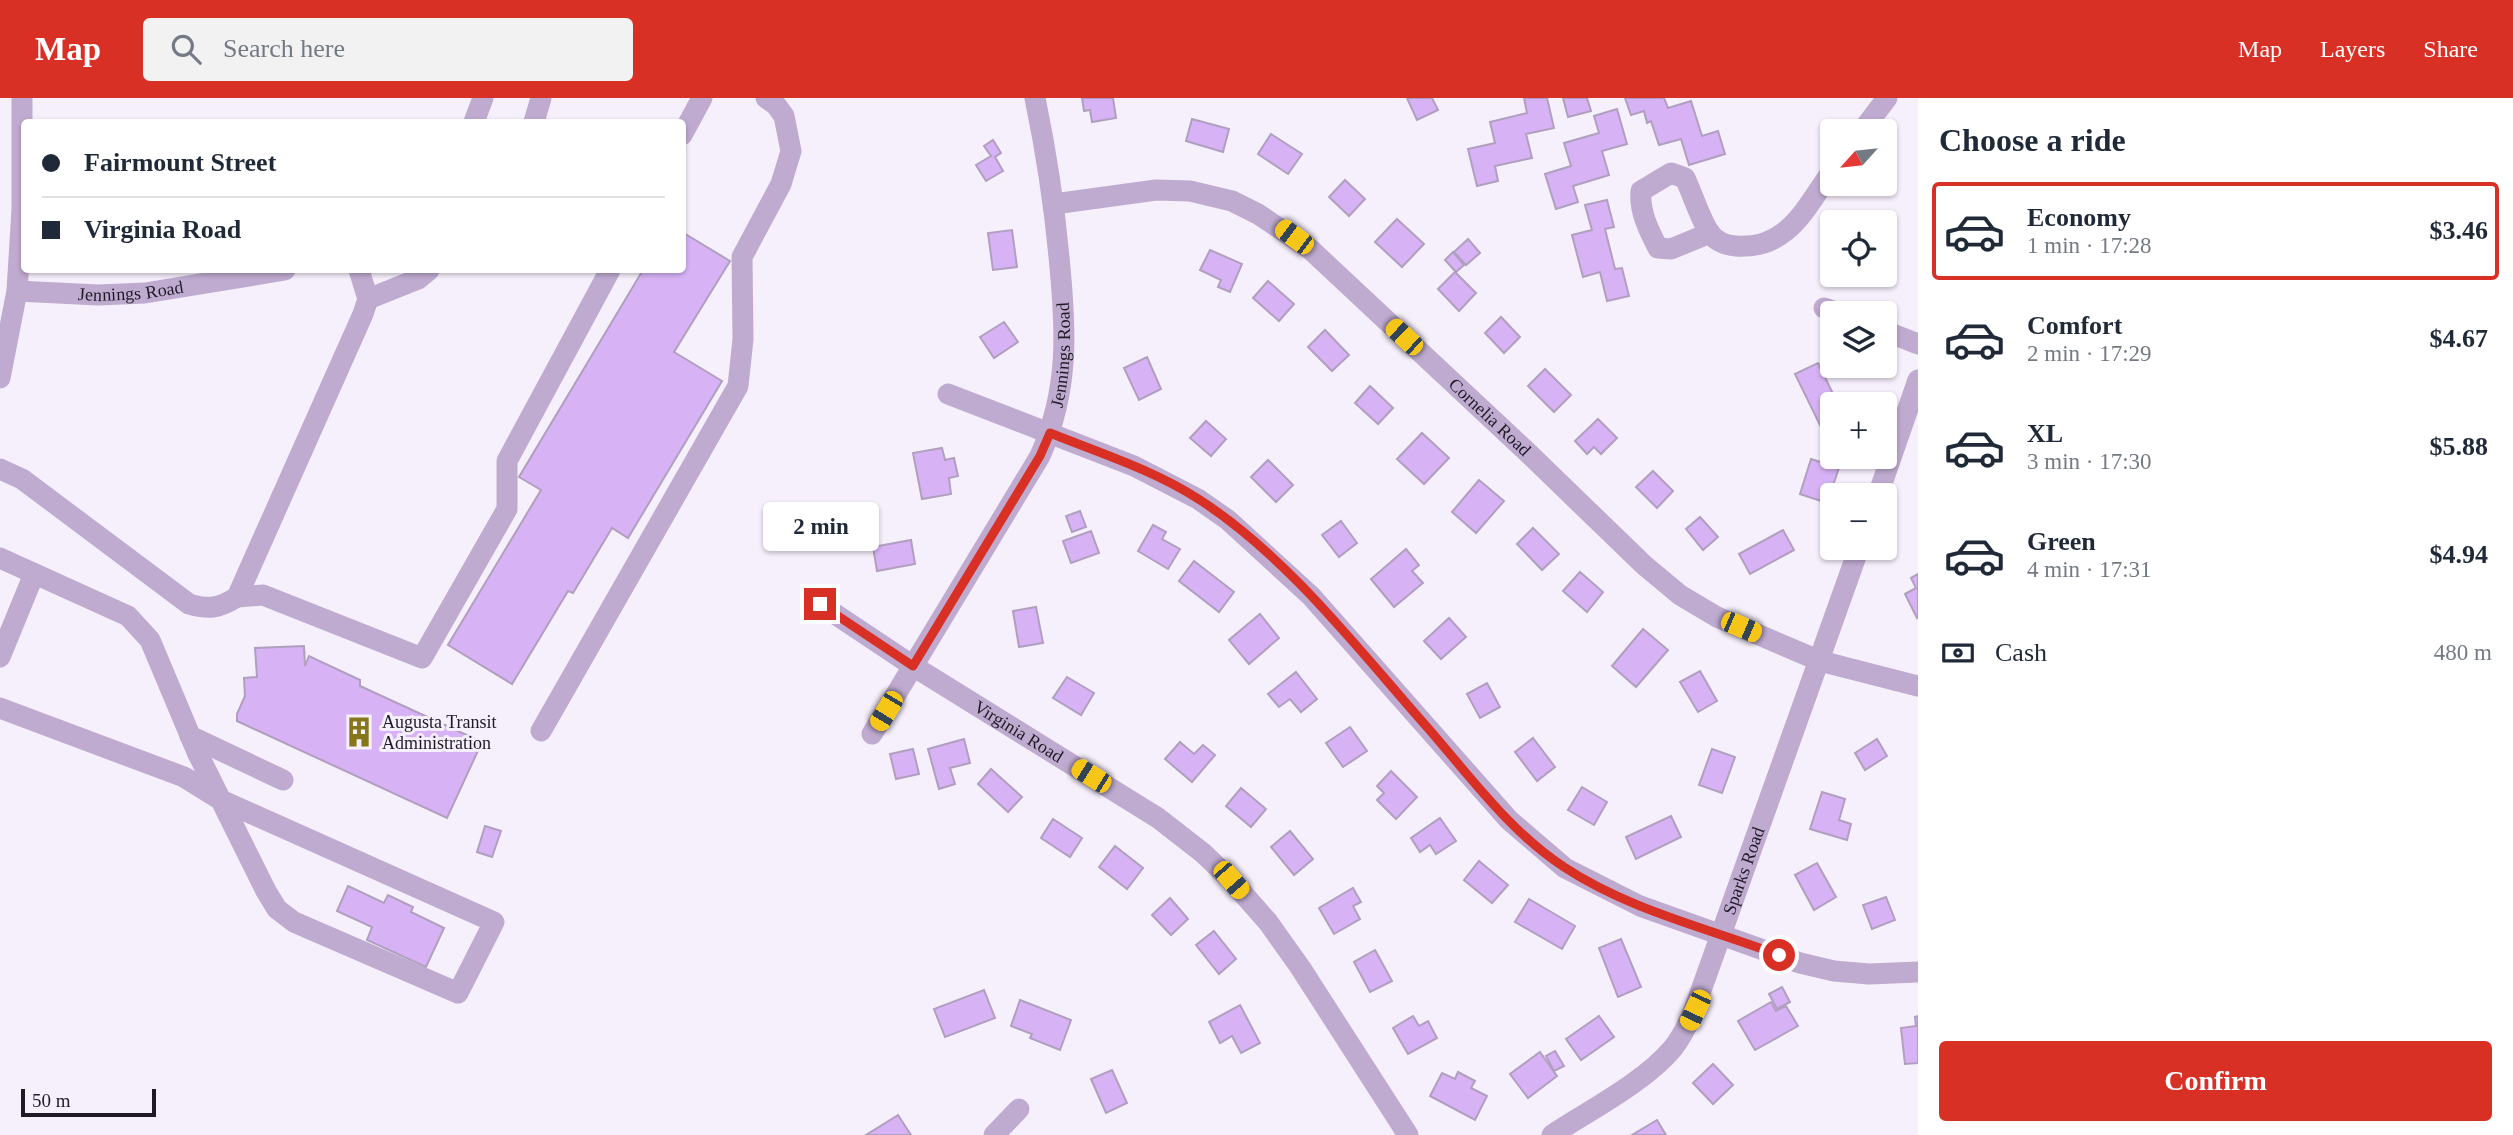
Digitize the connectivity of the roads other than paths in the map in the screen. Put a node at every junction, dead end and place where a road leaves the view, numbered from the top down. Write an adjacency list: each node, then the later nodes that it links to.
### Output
1 (22, 98): 8 (street)
2 (483, 98): 9 (street)
3 (541, 98): 10 (street)
4 (702, 98): 12 (street)
5 (766, 98): 41 (street)
6 (1035, 98): 14 (street, Jennings Road)
7 (1887, 98): 11 (street)
8 (22, 119)
9 (475, 119)
10 (535, 119)
11 (1871, 119)
12 (686, 128)
13 (1820, 187): 16 (street)
14 (1054, 204): 28 (street, Jennings Road); 37 (street, Cornelia Road)
15 (21, 225): 21 (street)
16 (1710, 233)
17 (267, 273): 21 (street, Jennings Road)
18 (360, 273): 22 (street)
19 (425, 273): 22 (street)
20 (608, 273): 34 (street)
21 (17, 291): 25 (street)
22 (368, 299): 34 (street)
23 (1897, 336): 24 (street)
24 (1918, 344)
25 (0, 378)
26 (1918, 380): 30 (street)
27 (948, 394): 28 (street)
28 (1050, 433): 38 (street, Jennings Road); 46 (street)
29 (0, 469): 34 (street)
30 (1882, 483)
31 (0, 558): 33 (street)
32 (1855, 560): 37 (street, Sparks Road)
33 (34, 574): 36 (street); 43 (street)
34 (237, 597)
35 (820, 604): 38 (street, Virginia Road)
36 (0, 657)
37 (1820, 661): 39 (street, Cornelia Road); 46 (street, Sparks Road)
38 (913, 666): 42 (street, Jennings Road); 50 (street, Virginia Road)
39 (1918, 686)
40 (0, 708): 45 (street)
41 (541, 731)
42 (873, 734)
43 (190, 736): 44 (street); 45 (street)
44 (283, 780)
45 (221, 800): 45 (street)
46 (1721, 936): 47 (street); 51 (street, Sparks Road)
47 (1918, 972)
48 (1019, 1110): 49 (street)
49 (994, 1135)
50 (1408, 1135)
51 (1552, 1135)

